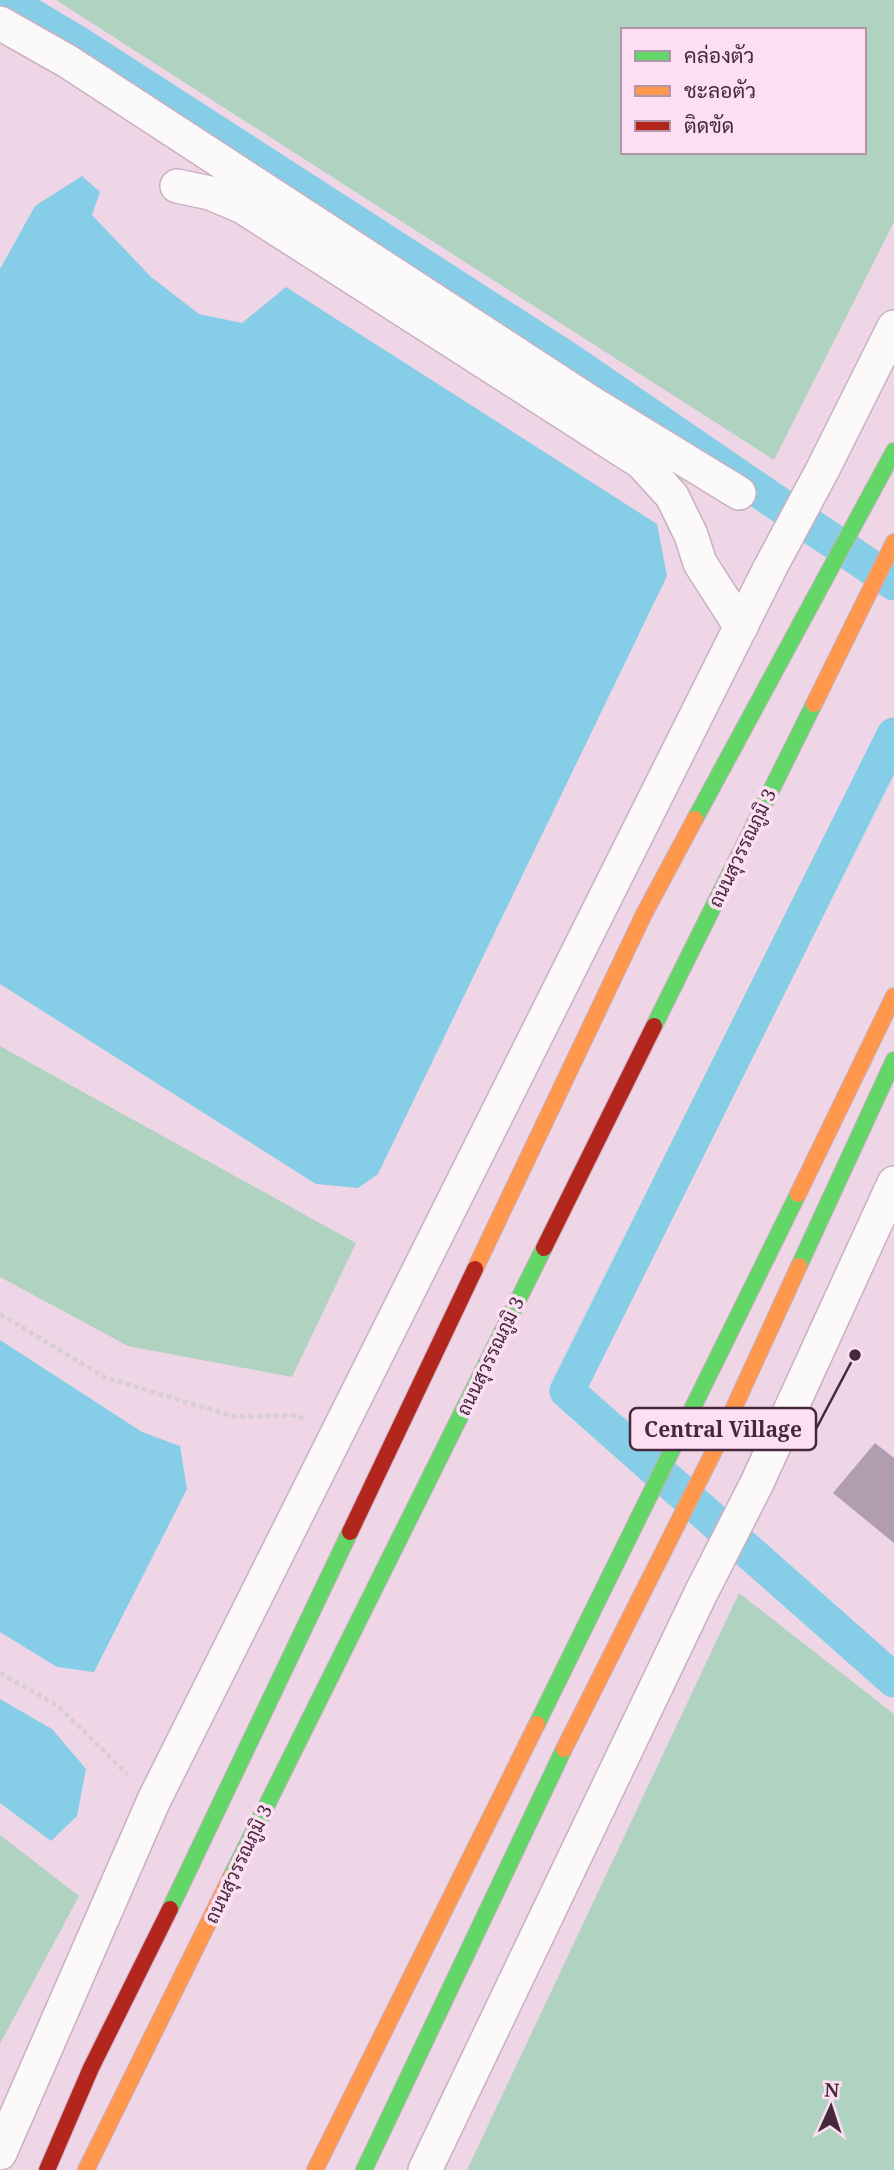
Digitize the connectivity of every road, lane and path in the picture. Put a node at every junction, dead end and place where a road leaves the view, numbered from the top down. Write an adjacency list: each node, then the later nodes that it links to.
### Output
1 (0, 23): 5 (street)
2 (177, 186): 7 (street)
3 (894, 327): 7 (street)
4 (894, 451): 16 (main road)
5 (739, 493)
6 (894, 542): 17 (main road, ถนนสุวรรณภูมิ 3)
7 (741, 627): 12 (street)
8 (894, 996): 18 (main road)
9 (894, 1060): 19 (main road)
10 (894, 1183): 20 (street)
11 (0, 1314): 12 (path)
12 (334, 1438): 14 (street)
13 (0, 1673): 14 (path)
14 (154, 1800): 15 (street)
15 (0, 2153)
16 (47, 2170)
17 (86, 2170)
18 (315, 2170)
19 (364, 2170)
20 (425, 2170)

